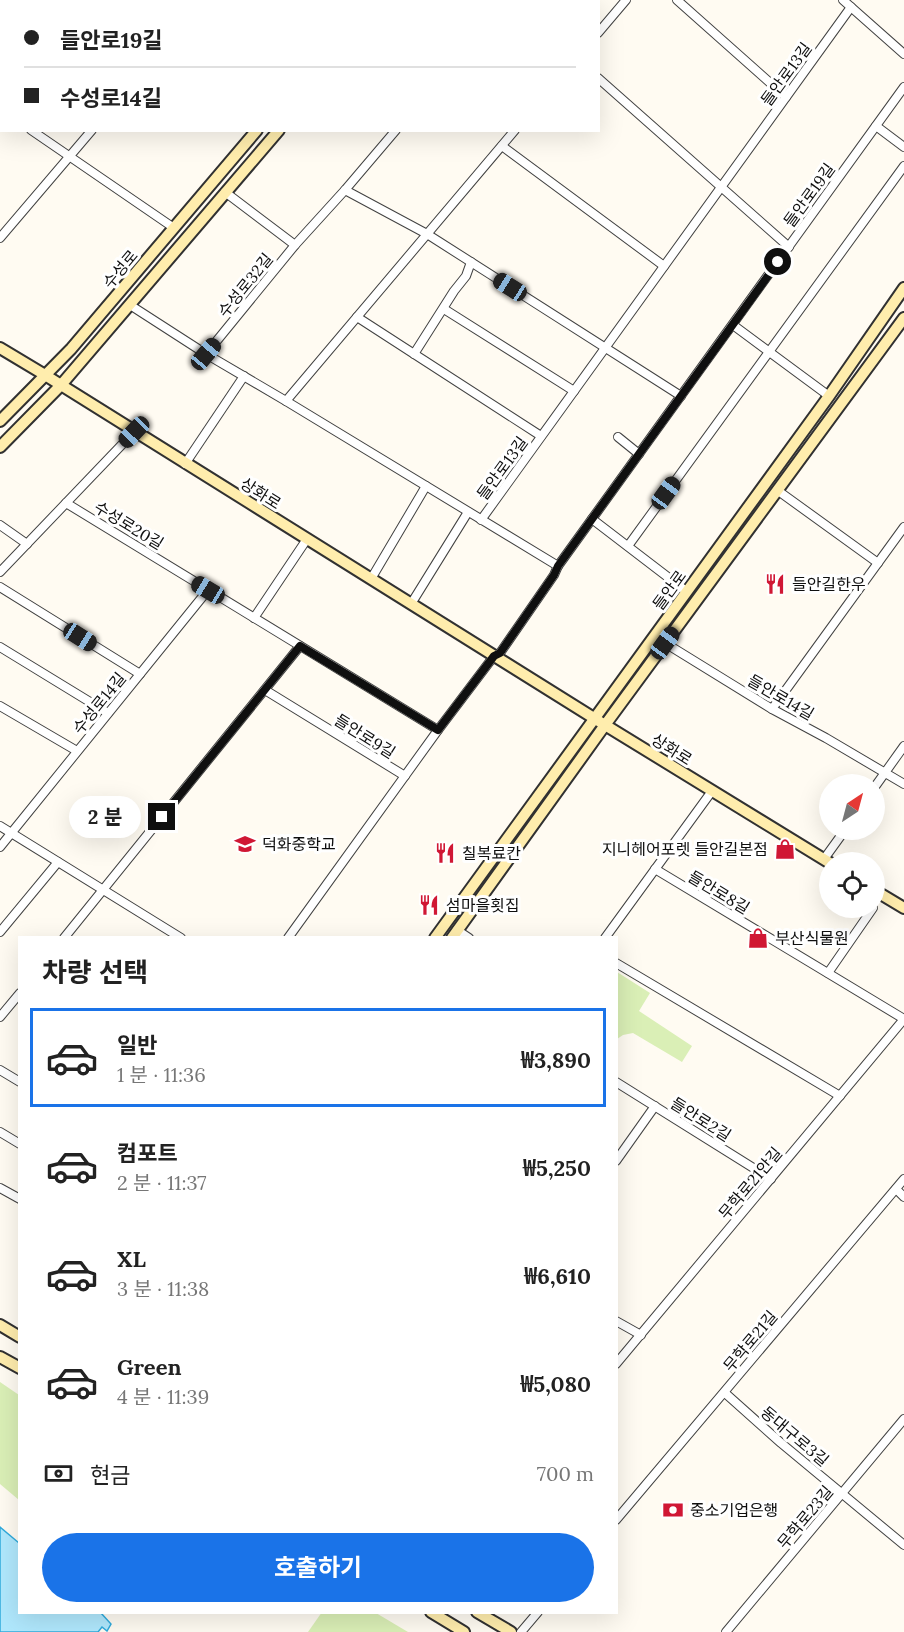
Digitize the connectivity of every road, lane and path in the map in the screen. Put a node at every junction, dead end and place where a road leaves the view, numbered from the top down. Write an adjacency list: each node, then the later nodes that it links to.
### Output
1 (626, 0): 5 (street)
2 (677, 0): 9 (street)
3 (843, 0): 4 (street)
4 (851, 7): 6 (street); 9 (street, 들안로13길)
5 (600, 31)
6 (904, 54)
7 (600, 80): 21 (street)
8 (904, 87): 10 (street, 들안로19길)
9 (786, 97): 21 (street, 들안로13길)
10 (876, 126): 18 (street); 28 (street, 들안로19길)
11 (34, 132): 19 (street)
12 (90, 132): 19 (street)
13 (254, 132): 24 (main road, 수성로)
14 (277, 132): 23 (main road, 수성로)
15 (394, 132): 22 (street, 수성로32길)
16 (513, 132): 17 (street)
17 (502, 146): 25 (street); 30 (street)
18 (904, 147)
19 (70, 156): 24 (street); 26 (street)
20 (904, 166): 39 (street)
21 (721, 187): 28 (street); 30 (street, 들안로13길)
22 (345, 190): 25 (street); 27 (street, 수성로32길)
23 (225, 192): 27 (street); 32 (main road, 수성로)
24 (174, 228): 42 (main road, 수성로)
25 (427, 234): 29 (street); 34 (street)
26 (0, 238)
27 (295, 245): 40 (street, 수성로32길)
28 (789, 247): 36 (street, 들안로19길)
29 (471, 262): 33 (street); 37 (street)
30 (664, 266): 37 (street, 들안로13길)
31 (904, 288): 47 (main road, 들안로)
32 (130, 305): 40 (street, 수성로); 44 (main road, 수성로)
33 (444, 309): 41 (street); 45 (street)
34 (357, 317): 41 (street); 48 (street)
35 (904, 318): 57 (main road, 들안로)
36 (733, 325): 39 (street); 46 (street, 들안로19길)
37 (605, 347): 45 (street, 들안로13길); 46 (street)
38 (0, 348): 42 (main road, 상화로)
39 (770, 352): 47 (street); 66 (street)
40 (206, 354): 43 (street)
41 (414, 354): 51 (street)
42 (45, 375): 44 (main road, 상화로); 49 (main road, 수성로)
43 (244, 376): 48 (street); 55 (street)
44 (61, 385): 50 (main road, 상화로); 53 (main road, 수성로)
45 (574, 391): 51 (street, 들안로13길)
46 (681, 396): 54 (street, 들안로19길)
47 (829, 396): 73 (main road, 들안로)
48 (286, 401): 56 (street)
49 (0, 421)
50 (134, 432): 55 (main road, 상화로); 58 (street)
51 (541, 436): 61 (street, 들안로13길)
52 (618, 437): 54 (street)
53 (0, 447)
54 (639, 454): 60 (street, 들안로19길)
55 (185, 464): 64 (main road, 상화로)
56 (426, 486): 59 (street); 70 (street)
57 (777, 490): 67 (street); 76 (main road, 들안로)
58 (66, 503): 65 (street); 72 (street, 수성로20길)
59 (468, 512): 61 (street); 74 (street)
60 (592, 519): 66 (street); 68 (street)
61 (481, 520): 68 (street, 들안로13길)
62 (0, 525): 65 (street)
63 (904, 527): 67 (street)
64 (307, 539): 70 (main road, 상화로); 75 (street)
65 (27, 544): 69 (street)
66 (627, 546): 73 (street)
67 (878, 564): 83 (street)
68 (558, 566): 79 (street)
69 (0, 572)
70 (371, 579): 74 (main road, 상화로)
71 (0, 587): 80 (street)
72 (208, 590): 75 (street, 수성로20길); 80 (street, 수성로14길)
73 (686, 591): 85 (main road, 들안로)
74 (411, 604): 79 (main road, 상화로)
75 (254, 618): 77 (street, 수성로20길)
76 (665, 643): 83 (street, 들안로14길); 86 (main road, 들안로)
77 (300, 646): 81 (street); 87 (street, 수성로20길)
78 (0, 648): 84 (street)
79 (494, 656): 85 (main road, 상화로); 87 (street)
80 (140, 674): 84 (street, 수성로14길)
81 (265, 690): 91 (street, 들안로9길); 100 (street)
82 (0, 706): 89 (street)
83 (772, 709): 90 (street, 들안로14길)
84 (108, 713): 89 (street, 수성로14길)
85 (594, 718): 86 (main road, 상화로); 109 (main road, 들안로)
86 (605, 725): 93 (main road, 상화로); 105 (main road, 들안로)
87 (438, 730): 91 (street)
88 (904, 746): 90 (street)
89 (77, 751): 95 (street, 수성로14길)
90 (885, 773): 92 (street, 들안로14길)
91 (405, 776): 108 (street, 들안로9길)
92 (904, 784)
93 (712, 790): 97 (main road, 상화로); 99 (street)
94 (0, 826): 95 (street)
95 (11, 832): 96 (street, 수성로14길); 98 (street)
96 (0, 847)
97 (819, 856)
98 (58, 862): 100 (street); 104 (street)
99 (655, 869): 110 (street); 112 (street, 들안로8길)
100 (103, 890): 106 (street); 107 (street)
101 (885, 897): 102 (main road)
102 (904, 909)
103 (866, 918): 112 (street)
104 (0, 932)
105 (454, 934)
106 (66, 936)
107 (178, 936)
108 (289, 936)
109 (436, 936)
110 (606, 936)
111 (618, 964): 119 (street)
112 (828, 973): 115 (street, 들안로8길)
113 (18, 995): 114 (street)
114 (0, 1017)
115 (904, 1019): 119 (street, 무학로21안길)
116 (0, 1070): 117 (street)
117 (18, 1081)
118 (618, 1083): 120 (street, 들안로2길)
119 (840, 1096): 124 (street, 무학로21안길)
120 (655, 1106): 123 (street); 124 (street, 들안로2길)
121 (0, 1132): 122 (street)
122 (18, 1143)
123 (618, 1158)
124 (771, 1179): 132 (street, 무학로21안길)
125 (904, 1179): 127 (street, 무학로21길)
126 (0, 1188): 129 (street)
127 (896, 1189): 128 (street); 137 (street, 무학로21길)
128 (904, 1197)
129 (18, 1198)
130 (618, 1322): 132 (street)
131 (0, 1325): 133 (main road)
132 (641, 1335): 135 (street, 무학로21안길)
133 (18, 1336)
134 (0, 1357): 136 (main road)
135 (618, 1363)
136 (18, 1367)
137 (724, 1393): 139 (street, 동대구로3길); 140 (street, 무학로21길)
138 (904, 1419): 139 (street, 무학로23길)
139 (842, 1493): 141 (street, 동대구로3길); 148 (street, 무학로23길)
140 (618, 1518)
141 (904, 1545)
142 (434, 1614): 145 (main road)
143 (480, 1614): 146 (main road)
144 (536, 1614): 147 (street)
145 (464, 1632)
146 (511, 1632)
147 (521, 1632)
148 (726, 1632)

